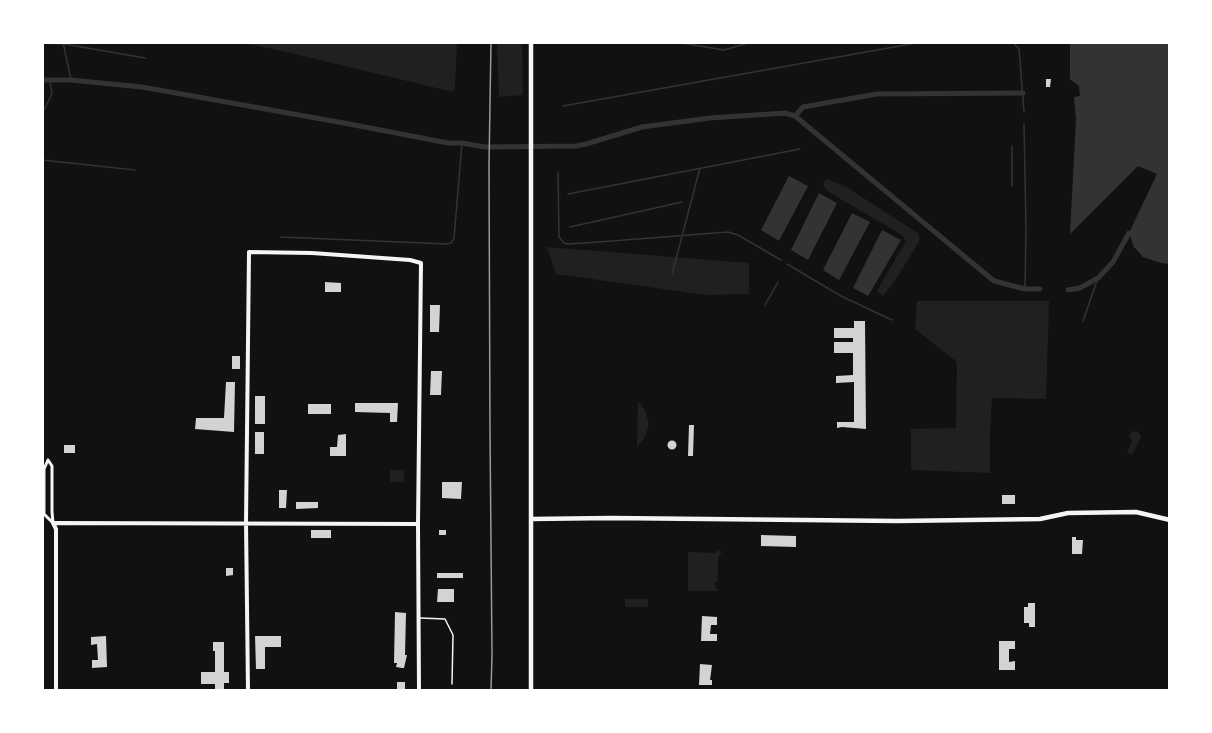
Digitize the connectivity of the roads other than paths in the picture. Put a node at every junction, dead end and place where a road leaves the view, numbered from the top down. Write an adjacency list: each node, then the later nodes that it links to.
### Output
1 (531, 42): 2 (main road)
2 (531, 519): 3 (main road); 12 (main road)
3 (1170, 520)
4 (246, 522): 5 (street); 6 (street); 6 (street); 10 (street)
5 (53, 523): 5 (street); 9 (street)
6 (418, 524): 7 (street)
7 (419, 618): 8 (lane); 11 (street)
8 (452, 684)
9 (56, 691)
10 (248, 691)
11 (419, 691)
12 (531, 691)

